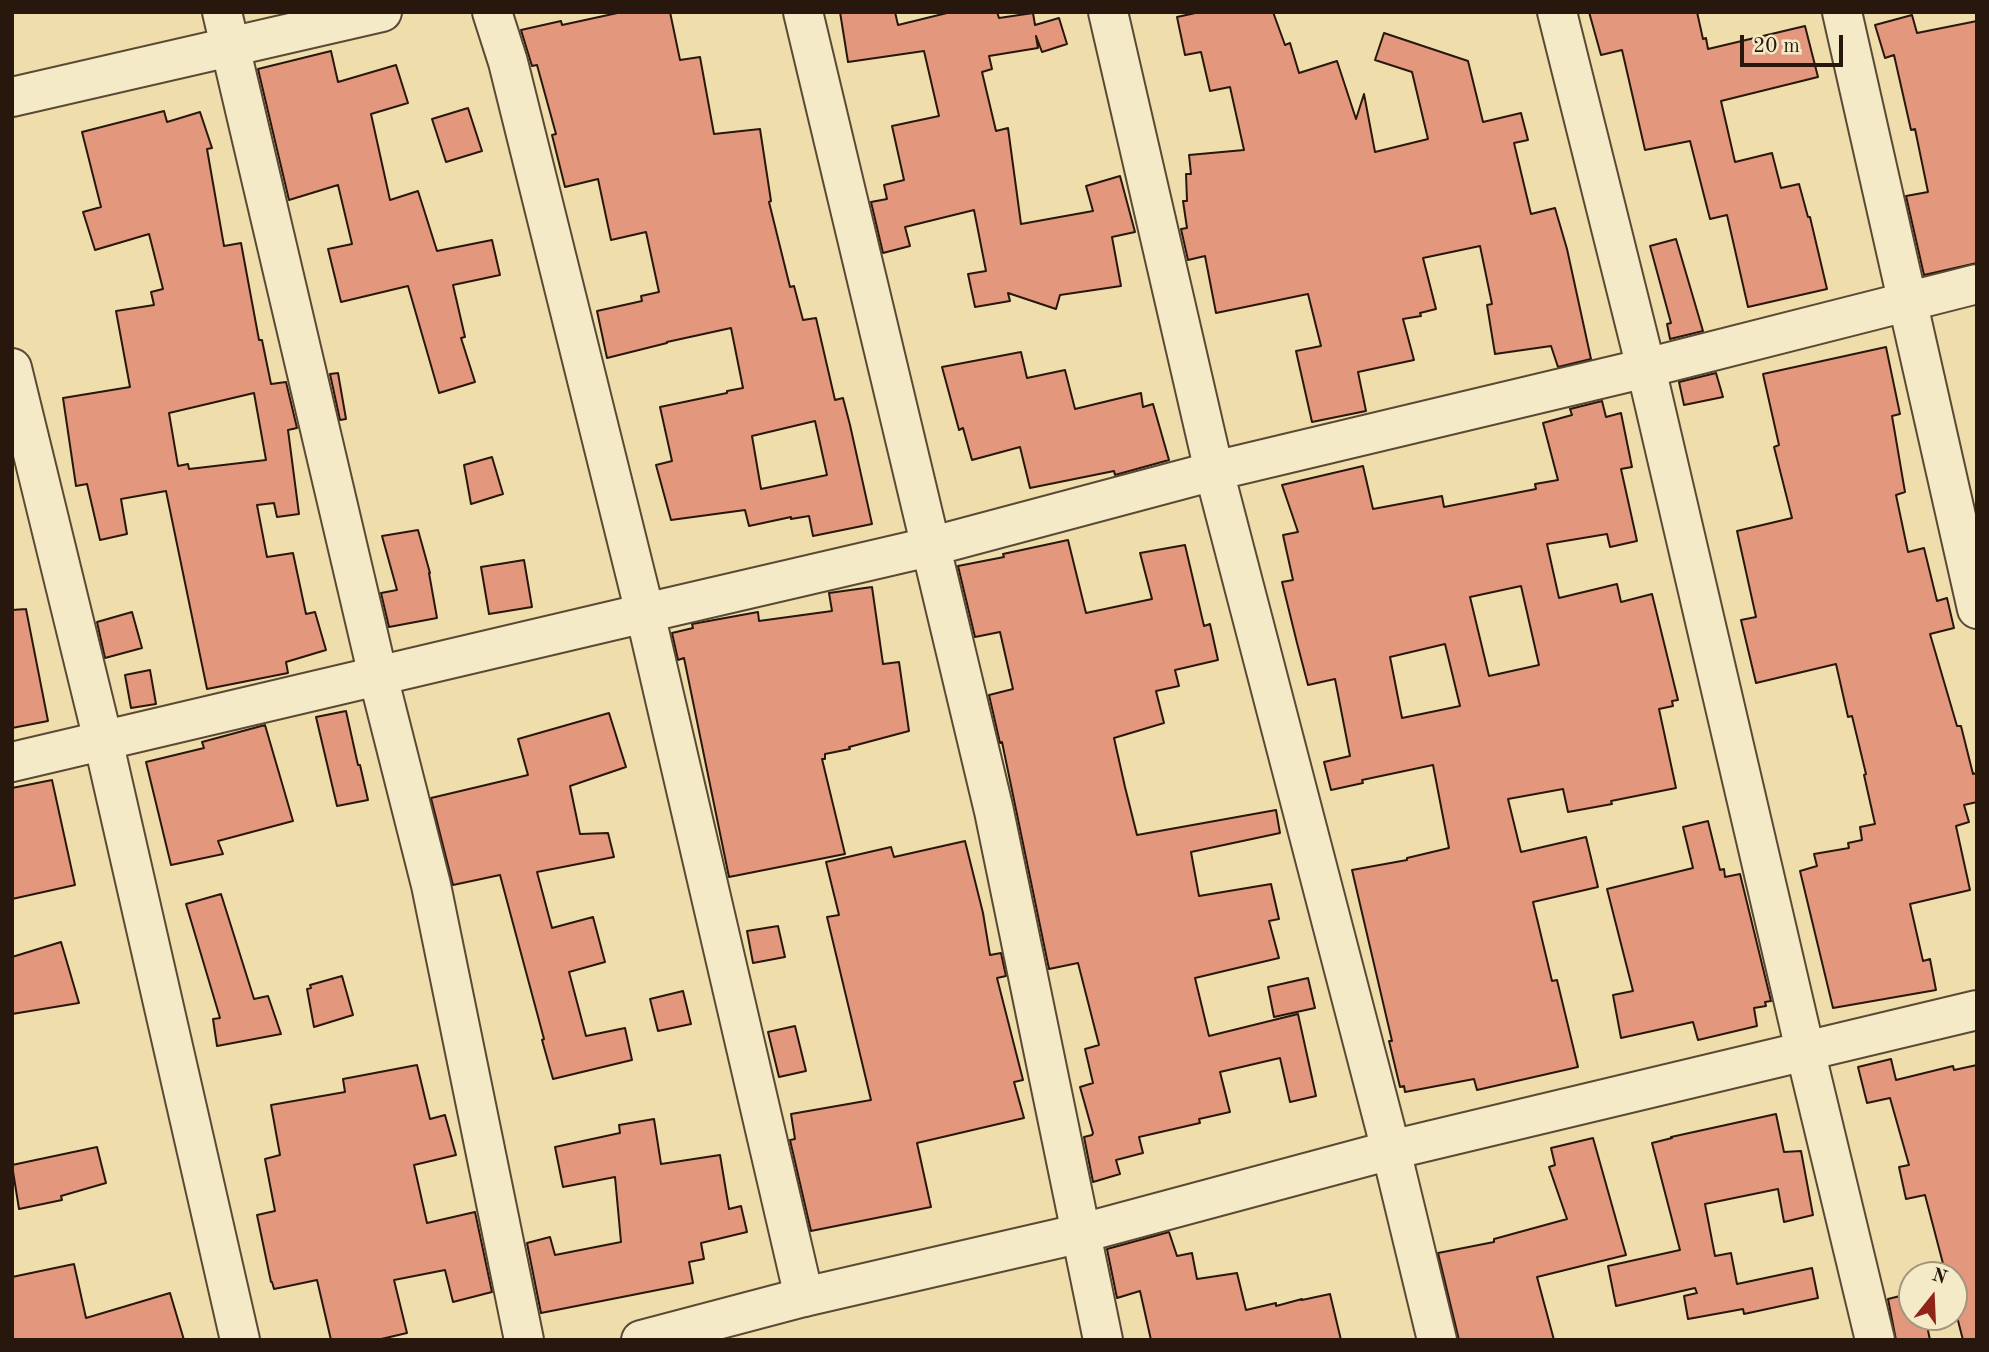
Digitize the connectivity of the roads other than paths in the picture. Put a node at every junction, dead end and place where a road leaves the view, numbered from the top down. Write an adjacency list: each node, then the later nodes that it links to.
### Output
1 (382, 12): 7 (street)
2 (492, 12): 16 (street)
3 (803, 12): 14 (street)
4 (1108, 12): 13 (street)
5 (1557, 12): 12 (street)
6 (1842, 12): 10 (street)
7 (226, 29): 8 (street); 17 (street)
8 (12, 97)
9 (1977, 284): 10 (street)
10 (1908, 301): 12 (street); 15 (street)
11 (12, 368): 18 (street)
12 (1646, 368): 13 (street); 21 (street)
13 (1214, 471): 14 (street); 22 (street)
14 (929, 547): 16 (street); 23 (street)
15 (1977, 609)
16 (645, 613): 17 (street); 24 (street)
17 (379, 676): 18 (street); 26 (street)
18 (103, 740): 19 (street); 25 (street)
19 (12, 762)
20 (1977, 1010): 21 (street)
21 (1805, 1050): 22 (street); 30 (street)
22 (1391, 1150): 23 (street); 29 (street)
23 (1082, 1233): 24 (street); 28 (street)
24 (804, 1297): 27 (street)
25 (240, 1340)
26 (524, 1340)
27 (641, 1340)
28 (1103, 1340)
29 (1437, 1340)
30 (1875, 1340)

